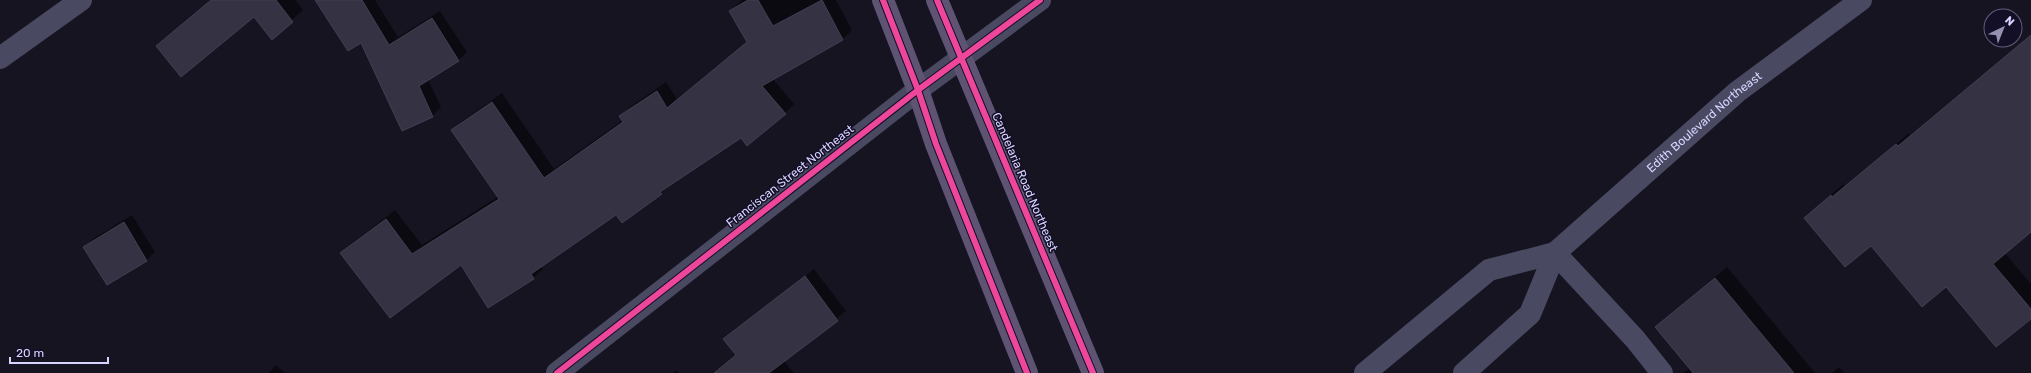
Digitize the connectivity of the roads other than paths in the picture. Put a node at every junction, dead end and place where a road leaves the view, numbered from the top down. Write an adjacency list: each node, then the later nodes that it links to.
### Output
1 (81, 0): 6 (street)
2 (883, 0): 8 (main road)
3 (937, 0): 7 (main road, Candelaria Road Northeast)
4 (1040, 0): 7 (street, Franciscan Street Northeast)
5 (1861, 0): 9 (street, Edith Boulevard Northeast)
6 (0, 58)
7 (962, 58): 8 (street, Franciscan Street Northeast); 12 (main road, Candelaria Road Northeast)
8 (918, 90): 10 (street, Franciscan Street Northeast); 11 (main road)
9 (1555, 253): 13 (street, Edith Boulevard Northeast); 14 (street, Edith Boulevard Northeast); 15 (street)
10 (557, 373)
11 (1026, 373)
12 (1093, 373)
13 (1365, 373)
14 (1464, 373)
15 (1662, 373)

